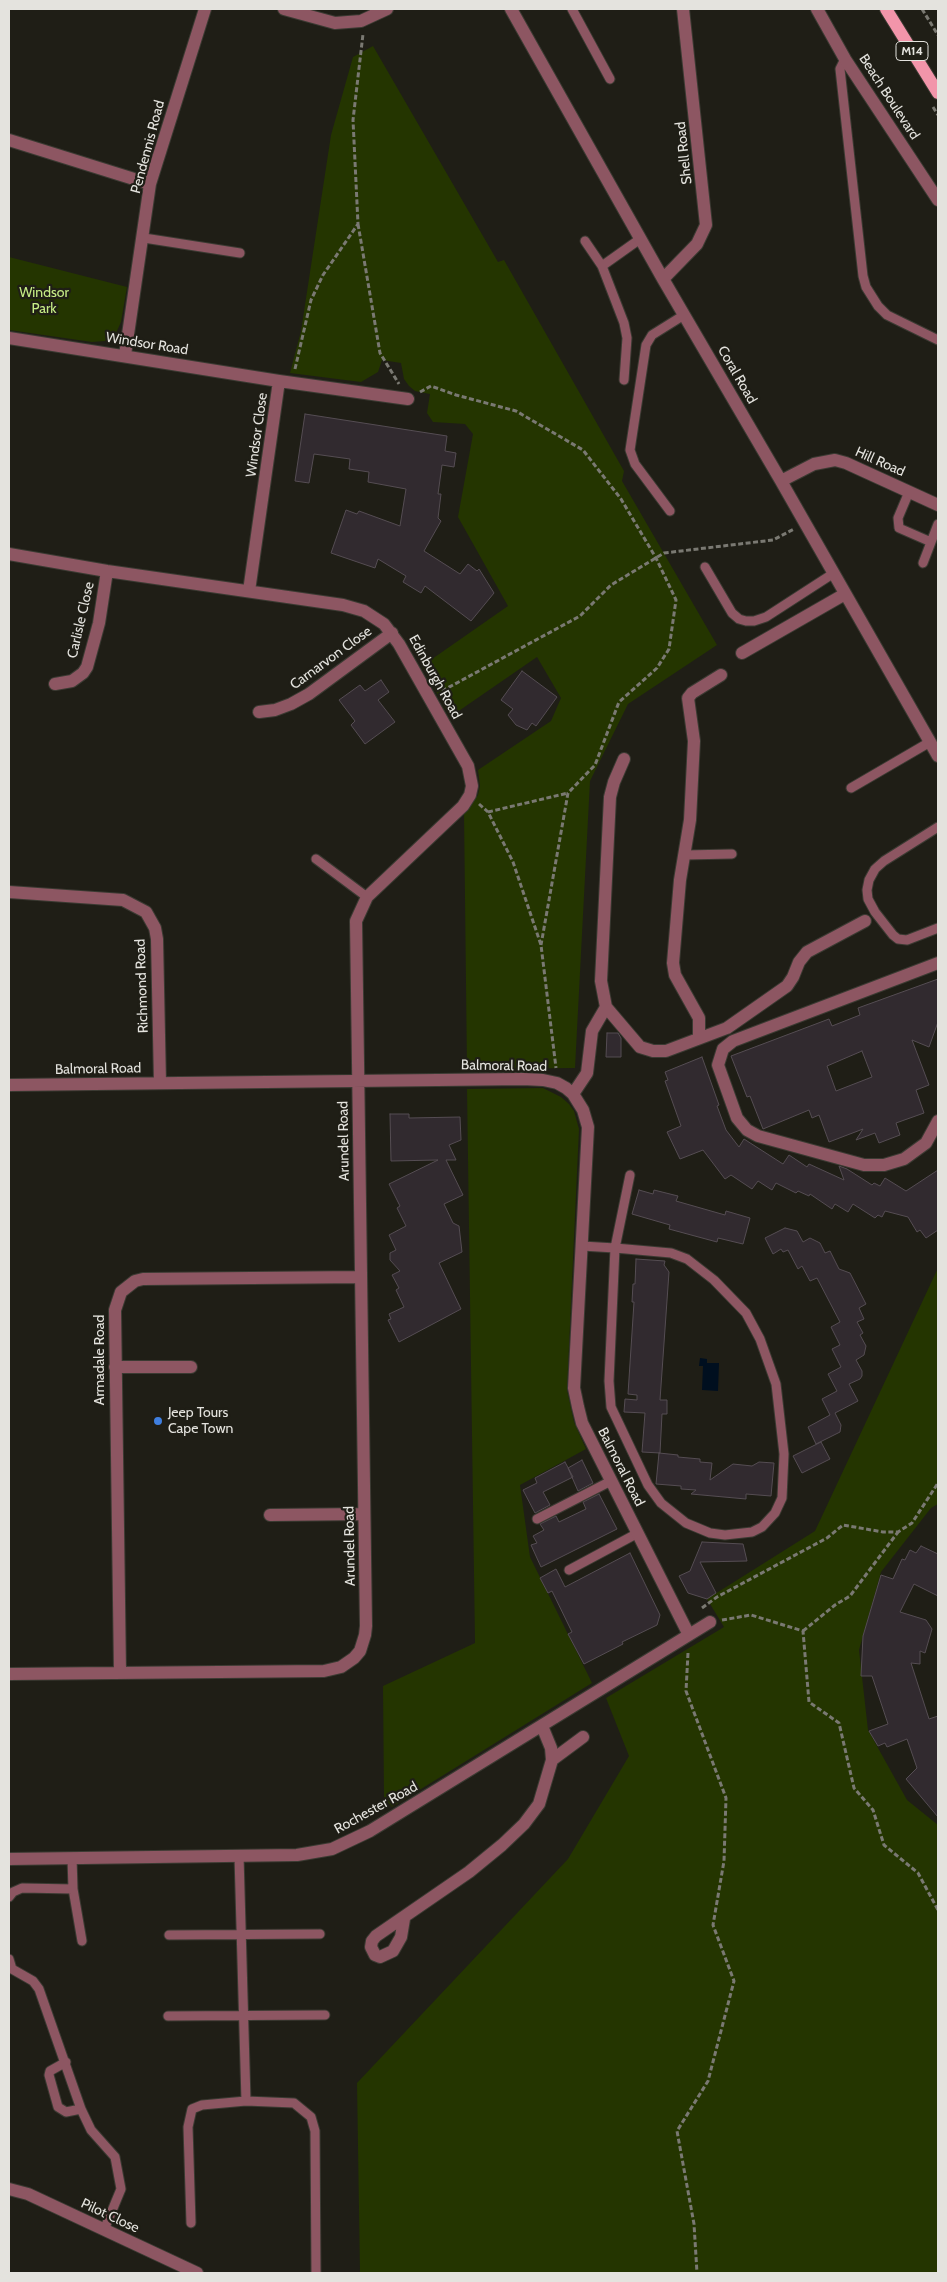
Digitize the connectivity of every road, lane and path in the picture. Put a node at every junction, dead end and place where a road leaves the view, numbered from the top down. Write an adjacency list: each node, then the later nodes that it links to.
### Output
1 (205, 9): 16 (street, Pendennis Road)
2 (284, 9): 10 (street)
3 (387, 9): 10 (street)
4 (511, 9): 20 (street, Coral Road)
5 (572, 9): 13 (lane)
6 (683, 9): 24 (street, Shell Road)
7 (817, 9): 12 (street, Beach Boulevard)
8 (886, 9): 14 (main road, M14)
9 (922, 9): 11 (path)
10 (361, 21): 18 (path)
11 (938, 35)
12 (845, 58): 17 (street, Beach Boulevard); 27 (lane)
13 (610, 79)
14 (938, 93)
15 (9, 140): 16 (street)
16 (150, 184): 19 (street, Pendennis Road)
17 (938, 200)
18 (358, 224): 30 (path); 31 (path)
19 (144, 238): 22 (lane); 28 (street, Pendennis Road)
20 (640, 239): 23 (lane); 24 (street, Coral Road)
21 (584, 241): 23 (lane)
22 (240, 253)
23 (602, 266): 29 (lane)
24 (663, 279): 25 (street, Coral Road)
25 (684, 314): 32 (street, Coral Road); 35 (lane)
26 (9, 338): 28 (street, Windsor Road)
27 (938, 340)
28 (125, 355): 30 (street, Windsor Road)
29 (624, 380)
30 (285, 382): 31 (street); 45 (street, Windsor Close)
31 (408, 399): 40 (path)
32 (781, 481): 33 (street, Hill Road); 36 (street, Coral Road)
33 (910, 492): 34 (street, Hill Road); 38 (lane)
34 (938, 505)
35 (670, 511)
36 (806, 524): 40 (path); 44 (street, Coral Road)
37 (938, 524): 38 (lane)
38 (931, 542): 41 (lane)
39 (9, 554): 43 (street, Edinburgh Road)
40 (656, 558): 51 (path); 56 (path)
41 (923, 563)
42 (705, 567): 44 (lane)
43 (107, 571): 45 (street, Edinburgh Road); 50 (street, Carlisle Close)
44 (834, 573): 46 (street, Coral Road)
45 (249, 591): 47 (street, Edinburgh Road)
46 (845, 594): 48 (street); 53 (street, Coral Road)
47 (392, 633): 51 (street, Edinburgh Road); 52 (street, Carnarvon Close)
48 (742, 653)
49 (721, 675): 61 (street)
50 (55, 684)
51 (429, 697): 57 (street, Edinburgh Road)
52 (259, 712)
53 (935, 747): 55 (lane)
54 (624, 759): 69 (street)
55 (851, 788)
56 (568, 793): 58 (path); 67 (path)
57 (470, 795): 58 (path); 64 (street)
58 (488, 812): 67 (path)
59 (938, 827): 66 (lane)
60 (732, 854): 61 (lane)
61 (685, 855): 70 (street)
62 (316, 859): 64 (lane)
63 (9, 892): 72 (street, Richmond Road)
64 (367, 897): 71 (street)
65 (865, 921): 70 (street)
66 (938, 928)
67 (541, 945): 73 (path)
68 (938, 963): 76 (street)
69 (606, 1007): 70 (street); 75 (street)
70 (699, 1038)
71 (359, 1081): 72 (street, Balmoral Road); 73 (street, Balmoral Road); 80 (street, Arundel Road)
72 (160, 1083): 74 (street, Balmoral Road)
73 (557, 1083): 75 (street, Balmoral Road)
74 (9, 1085)
75 (573, 1094): 78 (street, Balmoral Road)
76 (938, 1122)
77 (630, 1175): 79 (lane)
78 (582, 1246): 79 (lane); 83 (street, Balmoral Road)
79 (615, 1248): 79 (lane)
80 (361, 1277): 81 (street, Armadale Road); 85 (street, Arundel Road)
81 (115, 1367): 82 (street); 95 (street, Armadale Road)
82 (191, 1367)
83 (611, 1481): 87 (lane); 89 (street, Balmoral Road)
84 (938, 1483): 88 (path)
85 (364, 1514): 86 (street); 95 (street, Arundel Road)
86 (270, 1515)
87 (538, 1519)
88 (898, 1532): 91 (path); 93 (path)
89 (638, 1533): 90 (lane); 94 (street, Balmoral Road)
90 (570, 1570)
91 (702, 1608)
92 (710, 1622): 93 (path); 94 (street, Rochester Road)
93 (803, 1632): 105 (path)
94 (689, 1635): 97 (street, Rochester Road); 123 (path)
95 (120, 1673): 96 (street, Arundel Road)
96 (9, 1674)
97 (542, 1726): 99 (street); 100 (street, Rochester Road)
98 (583, 1737): 99 (street)
99 (552, 1760): 106 (street)
100 (239, 1856): 101 (street, Rochester Road); 107 (lane)
101 (72, 1858): 102 (street, Rochester Road); 103 (lane)
102 (9, 1859)
103 (73, 1889): 104 (lane); 110 (lane)
104 (9, 1897)
105 (938, 1910)
106 (404, 1918)
107 (241, 1934): 108 (lane); 109 (lane); 114 (lane)
108 (320, 1934)
109 (169, 1935)
110 (82, 1941)
111 (9, 1959): 115 (lane)
112 (325, 2015): 114 (lane)
113 (168, 2016): 114 (lane)
114 (244, 2016): 116 (lane)
115 (66, 2062): 117 (lane); 117 (lane)
116 (246, 2101): 119 (lane); 122 (lane)
117 (81, 2109): 120 (lane)
118 (9, 2189): 120 (street, Pilot Close)
119 (190, 2223)
120 (104, 2230): 121 (street, Pilot Close)
121 (197, 2273)
122 (316, 2273)
123 (697, 2273)

